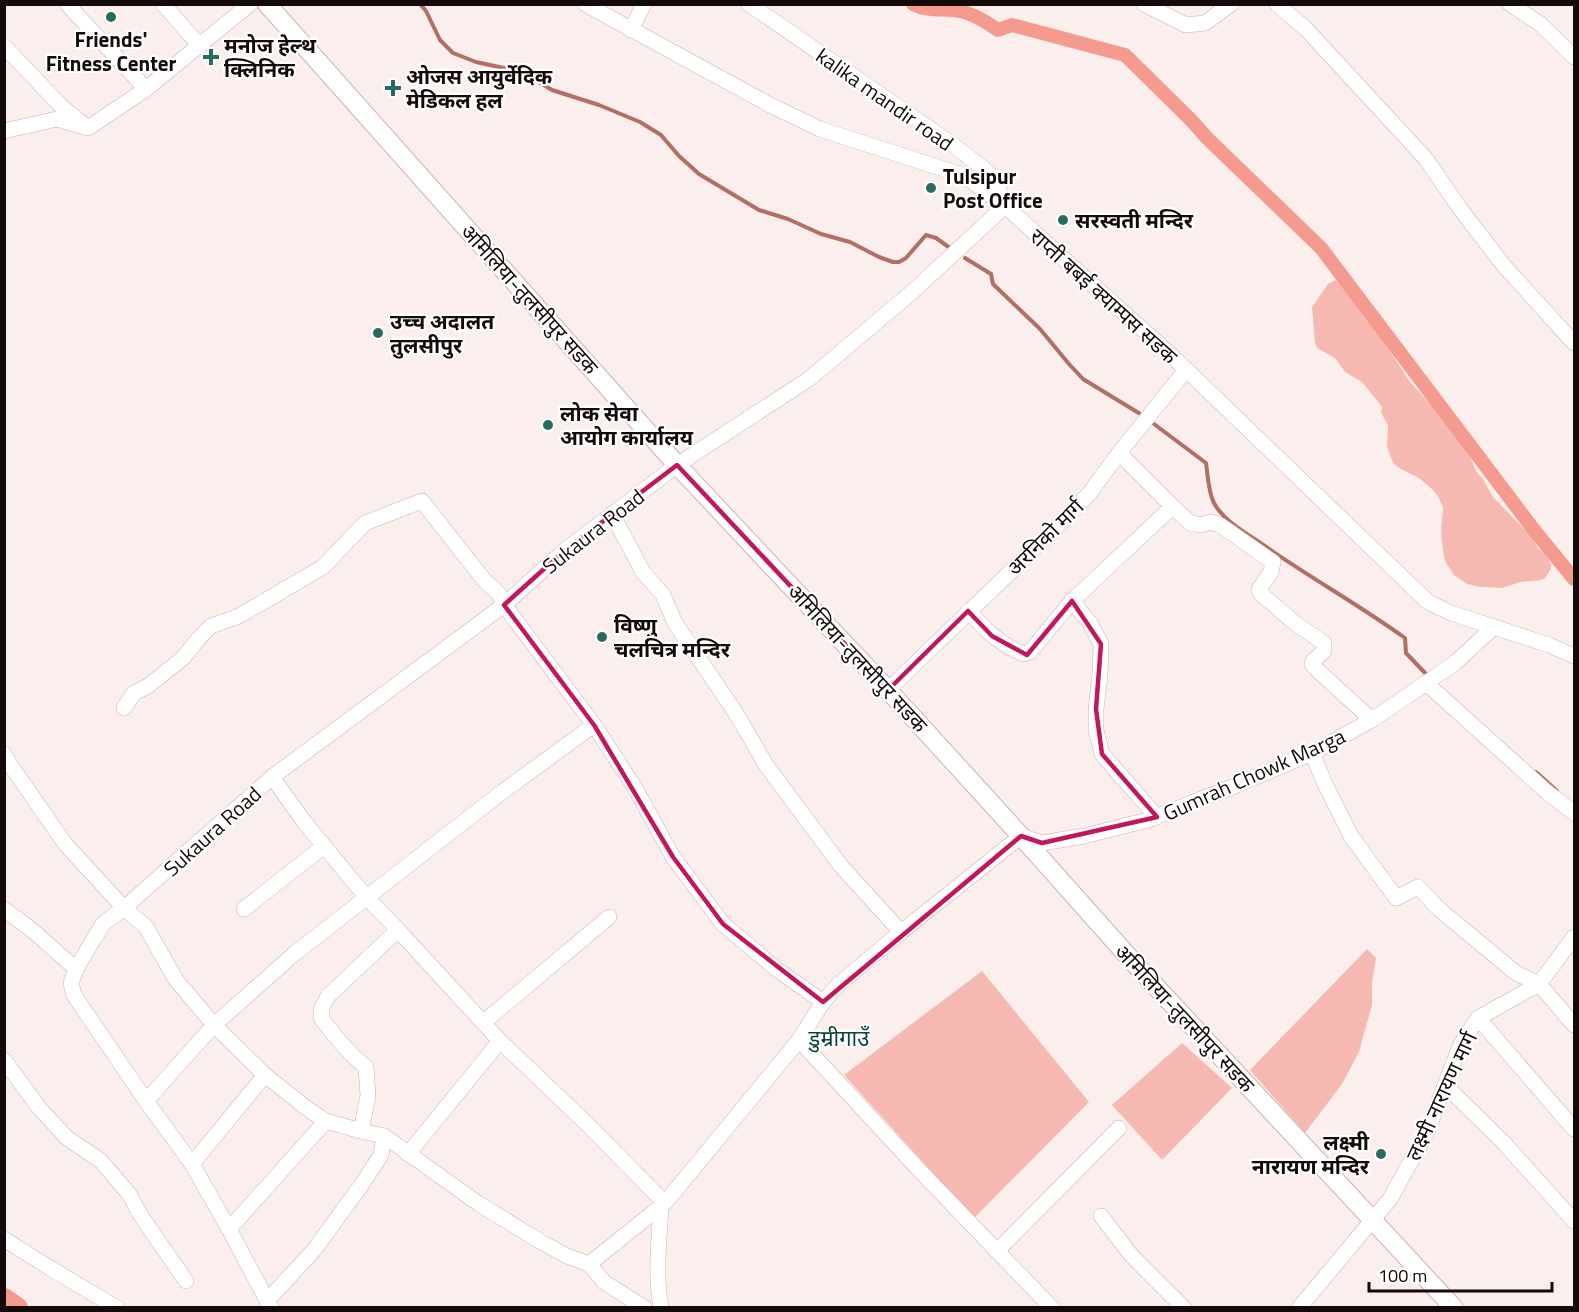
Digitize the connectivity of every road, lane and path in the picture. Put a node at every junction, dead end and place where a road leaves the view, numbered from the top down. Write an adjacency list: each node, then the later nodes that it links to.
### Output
1 (67, 4): 16 (street)
2 (163, 4): 14 (street)
3 (249, 4): 14 (street)
4 (267, 4): 23 (main road, अमिलिया-तुलसीपुर सडक)
5 (585, 4): 12 (street, राप्ती बबई क्याम्पस सडक)
6 (644, 4): 12 (street)
7 (748, 4): 19 (street, kalika mandir road)
8 (1144, 4): 9 (street)
9 (1231, 4)
10 (1277, 4): 20 (street)
11 (1510, 4): 15 (street)
12 (631, 30): 19 (street, राप्ती बबई क्याम्पस सडक)
13 (4, 46): 17 (street)
14 (200, 46): 16 (street)
15 (1575, 57)
16 (146, 89): 17 (street)
17 (88, 128): 18 (street)
18 (4, 131)
19 (1005, 206): 21 (street, राप्ती बबई क्याम्पस सडक); 23 (street, Sukaura Road)
20 (1575, 343)
21 (1186, 370): 22 (street, अरनिको मार्ग); 29 (street, राप्ती बबई क्याम्पस सडक)
22 (1119, 453): 24 (street); 28 (street, अरनिको मार्ग)
23 (677, 465): 25 (street, Sukaura Road); 32 (main road, अमिलिया-तुलसीपुर सडक)
24 (1172, 507): 26 (street); 34 (street)
25 (612, 514): 27 (street, Sukaura Road); 49 (street)
26 (1072, 601): 28 (street); 40 (street)
27 (504, 605): 33 (street); 35 (street); 38 (street, Sukaura Road)
28 (968, 611): 32 (street, अरनिको मार्ग)
29 (1494, 627): 30 (street, राप्ती बबई क्याम्पस सडक); 31 (street, Gumrah Chowk Marga)
30 (1575, 656)
31 (1426, 683): 34 (street, Gumrah Chowk Marga); 39 (street)
32 (888, 690): 41 (main road, अमिलिया-तुलसीपुर सडक)
33 (124, 708)
34 (1372, 720): 36 (street, Gumrah Chowk Marga)
35 (594, 725): 43 (street); 53 (street)
36 (1312, 753): 40 (street, Gumrah Chowk Marga); 52 (street)
37 (4, 754): 44 (street)
38 (272, 777): 42 (street); 44 (street, Sukaura Road)
39 (1575, 813)
40 (1157, 817): 41 (street, Gumrah Chowk Marga)
41 (1021, 836): 49 (street); 73 (main road, अमिलिया-तुलसीपुर सडक)
42 (324, 846): 43 (street); 46 (street)
43 (367, 898): 48 (street); 56 (street)
44 (124, 908): 51 (street, Sukaura Road); 56 (street)
45 (4, 909): 51 (street)
46 (244, 909)
47 (609, 917): 55 (street)
48 (398, 930): 55 (street); 67 (street)
49 (901, 932): 53 (street)
50 (1575, 937): 52 (street, लक्ष्मी नारायण मार्ग)
51 (76, 969): 63 (street, Sukaura Road)
52 (1539, 984): 54 (street, लक्ष्मी नारायण मार्ग); 57 (street)
53 (823, 1002): 58 (street)
54 (1479, 1019): 62 (street, लक्ष्मी नारायण मार्ग); 66 (street)
55 (484, 1022): 59 (street)
56 (214, 1025): 61 (street); 63 (street)
57 (1575, 1025)
58 (799, 1040): 71 (street); 77 (street)
59 (501, 1041): 69 (street); 71 (street)
60 (4, 1060): 79 (street)
61 (265, 1075): 64 (street); 70 (street)
62 (1445, 1085): 73 (street, लक्ष्मी नारायण मार्ग); 74 (street)
63 (146, 1101): 70 (street, Sukaura Road)
64 (326, 1120): 67 (street); 75 (street)
65 (1119, 1128): 77 (street)
66 (1575, 1130)
67 (361, 1131): 68 (street)
68 (384, 1137): 69 (street); 80 (street)
69 (408, 1154): 78 (street)
70 (192, 1164): 75 (street, Sukaura Road)
71 (663, 1205): 78 (street); 85 (street)
72 (1101, 1216): 86 (street)
73 (1373, 1221): 82 (main road, अमिलिया-तुलसीपुर सडक); 87 (street, लक्ष्मी नारायण मार्ग)
74 (1575, 1221)
75 (230, 1229): 80 (street, Sukaura Road)
76 (4, 1239): 83 (street)
77 (997, 1251): 81 (street)
78 (589, 1264): 84 (street)
79 (186, 1281)
80 (269, 1304)
81 (1048, 1306)
82 (1448, 1306)
83 (117, 1308)
84 (645, 1308)
85 (661, 1308)
86 (1184, 1308)
87 (1299, 1308)

